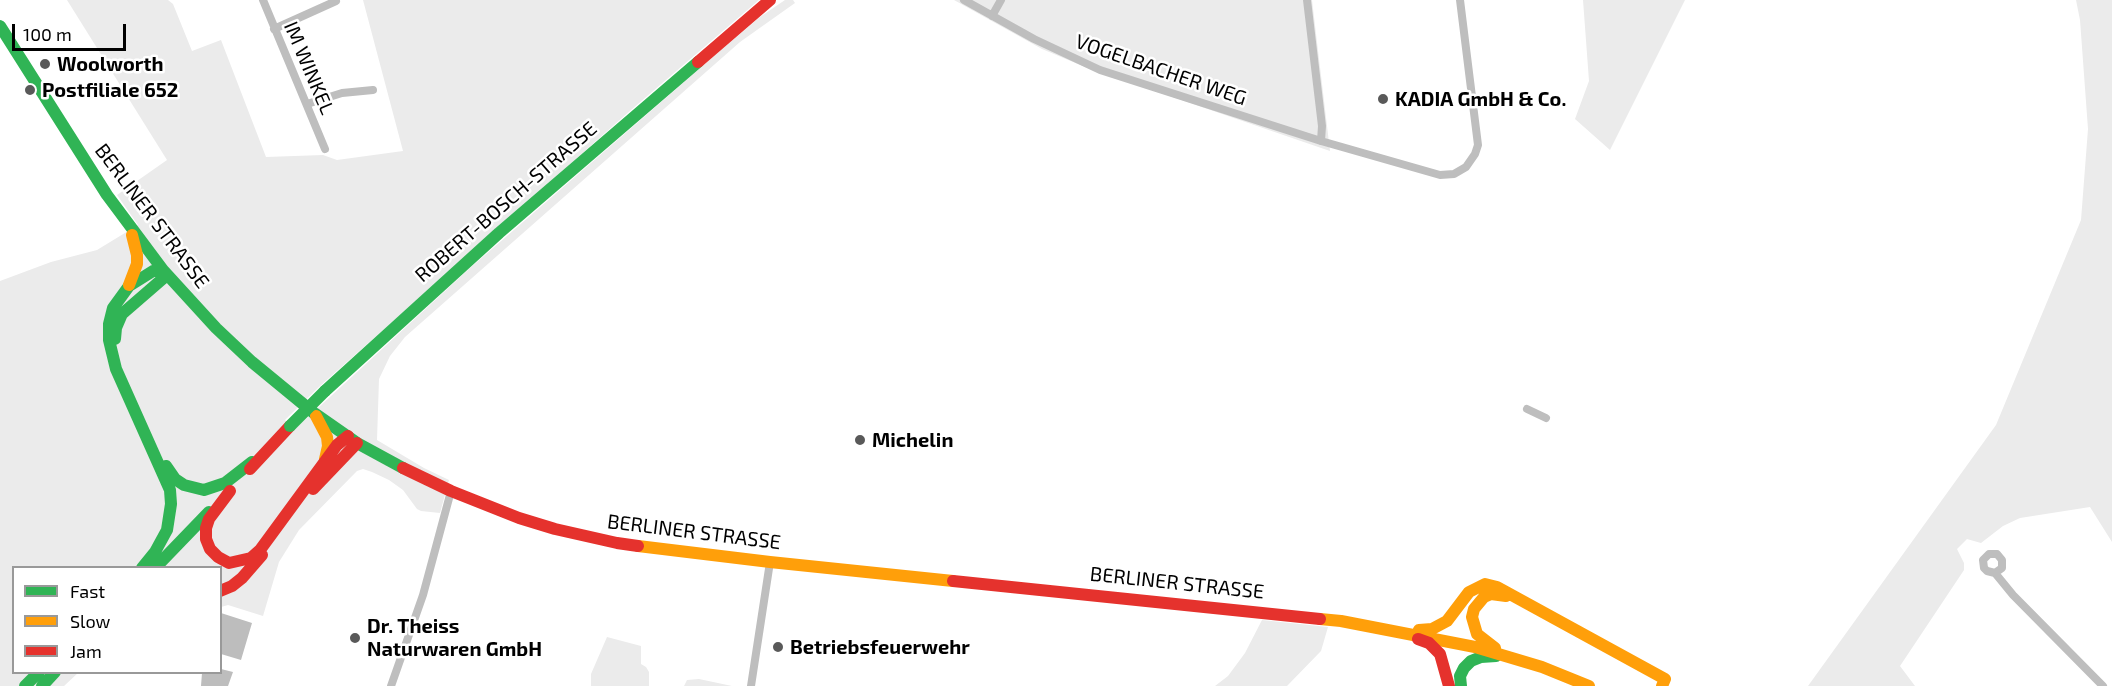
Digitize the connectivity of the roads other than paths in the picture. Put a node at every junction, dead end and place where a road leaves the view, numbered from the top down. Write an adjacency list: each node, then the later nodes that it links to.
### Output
1 (263, 0): 10 (street, IM WINKEL)
2 (770, 0): 22 (street, ROBERT-BOSCH-STRASSE, bridge)
3 (964, 0): 8 (street, VOGELBACHER WEG)
4 (1001, 0): 8 (street)
5 (1306, 0): 13 (street)
6 (1460, 0): 13 (street, VOGELBACHER WEG)
7 (336, 1): 10 (street)
8 (992, 16): 13 (street, VOGELBACHER WEG)
9 (0, 26): 15 (street, BERLINER STRASSE)
10 (274, 29): 12 (street, IM WINKEL)
11 (373, 90): 12 (street)
12 (306, 104): 14 (street, IM WINKEL)
13 (1322, 141)
14 (325, 149)
15 (129, 225): 16 (street, BERLINER STRASSE); 17 (street)
16 (165, 272): 17 (street); 19 (street, BERLINER STRASSE); 25 (street)
17 (129, 286): 25 (street)
18 (1527, 409): 20 (street)
19 (314, 413): 21 (street, BERLINER STRASSE); 23 (street)
20 (1546, 418)
21 (353, 439): 23 (street); 27 (street, BERLINER STRASSE); 33 (street)
22 (274, 442): 24 (street, ROBERT-BOSCH-STRASSE); 26 (street, ROBERT-BOSCH-STRASSE)
23 (325, 461): 26 (street)
24 (252, 462): 25 (street); 30 (street, ROBERT-BOSCH-STRASSE)
25 (164, 468): 29 (street)
26 (230, 490): 31 (street, ROBERT-BOSCH-STRASSE)
27 (451, 491): 28 (street, BERLINER STRASSE); 41 (street)
28 (770, 562): 35 (street, BERLINER STRASSE); 42 (street)
29 (143, 566)
30 (143, 566)
31 (156, 566)
32 (1995, 573): 47 (street)
33 (222, 590)
34 (1517, 598): 35 (street); 36 (street); 46 (street)
35 (1398, 630): 36 (street, BERLINER STRASSE); 43 (street)
36 (1521, 660): 44 (street); 45 (street, BERLINER STRASSE)
37 (37, 674): 40 (street)
38 (54, 674): 39 (street)
39 (43, 685)
40 (25, 686)
41 (392, 686)
42 (751, 686)
43 (1449, 686)
44 (1461, 686)
45 (1589, 686)
46 (1662, 686)
47 (2103, 686)

